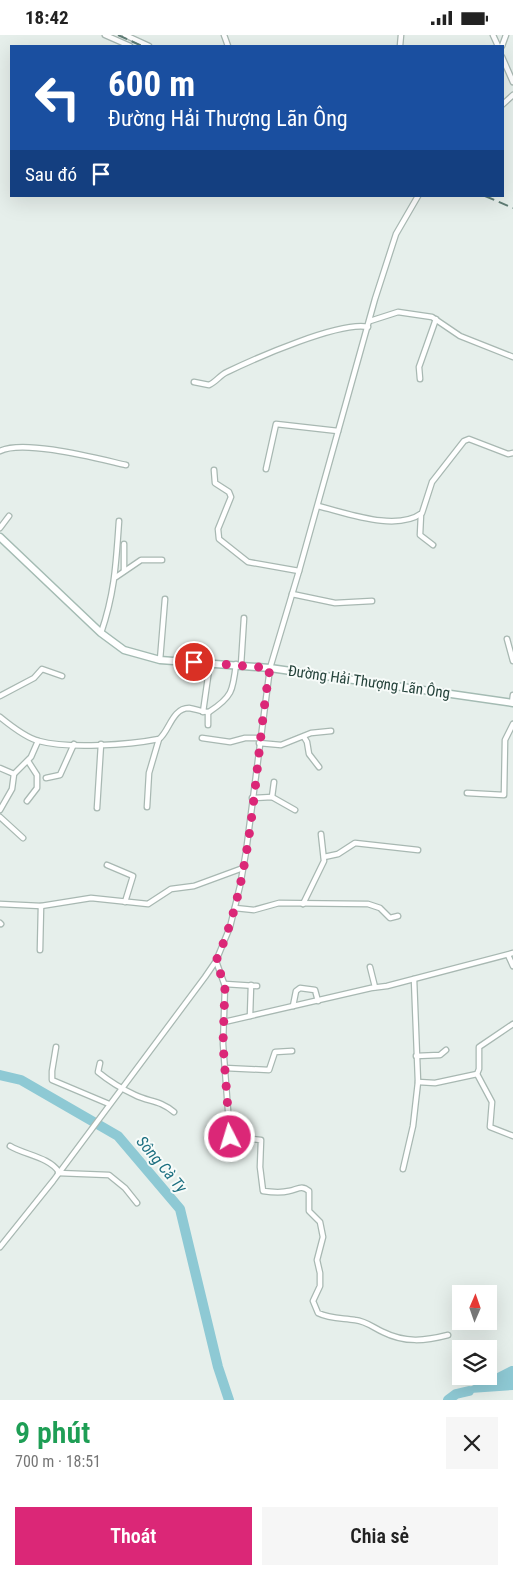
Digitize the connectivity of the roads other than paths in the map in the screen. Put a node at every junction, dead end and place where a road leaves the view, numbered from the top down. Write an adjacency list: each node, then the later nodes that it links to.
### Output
1 (106, 35): 3 (street)
2 (125, 35): 4 (street)
3 (125, 45)
4 (147, 45)
5 (504, 62): 6 (street)
6 (513, 82)
7 (417, 197): 9 (street)
8 (436, 319): 9 (street); 11 (street); 12 (street)
9 (370, 321): 10 (street)
10 (368, 327): 13 (street); 14 (street)
11 (513, 357)
12 (420, 379)
13 (194, 382)
14 (338, 431): 18 (street); 20 (street)
15 (0, 451): 17 (street)
16 (513, 453): 21 (street)
17 (126, 465)
18 (266, 469)
19 (214, 470): 30 (street)
20 (318, 506): 21 (street); 30 (street)
21 (421, 514): 27 (street)
22 (9, 516): 24 (street)
23 (119, 521): 31 (street)
24 (0, 528)
25 (0, 537): 36 (street, Đường Hải Thượng Lãn Ông)
26 (124, 544): 29 (street)
27 (434, 545)
28 (162, 560): 29 (street)
29 (124, 571): 31 (street)
30 (299, 571): 32 (street)
31 (116, 577): 36 (street)
32 (292, 594): 34 (street); 42 (street)
33 (165, 599): 38 (street)
34 (372, 601)
35 (244, 618): 41 (street)
36 (101, 633): 38 (street, Đường Hải Thượng Lãn Ông)
37 (507, 639): 39 (street)
38 (160, 660): 40 (street, Đường Hải Thượng Lãn Ông)
39 (513, 661)
40 (210, 663): 41 (street, Đường Hải Thượng Lãn Ông); 47 (street)
41 (239, 665): 42 (street, Đường Hải Thượng Lãn Ông); 47 (street)
42 (270, 668): 46 (street, Đường Hải Thượng Lãn Ông); 56 (street)
43 (62, 676): 45 (street)
44 (513, 695): 46 (street)
45 (0, 696)
46 (512, 703)
47 (205, 712): 50 (street); 54 (street)
48 (0, 717): 55 (street)
49 (513, 723): 65 (street)
50 (208, 725)
51 (330, 731): 52 (street)
52 (304, 737): 56 (street); 60 (street)
53 (202, 738): 56 (street)
54 (159, 739): 58 (street); 69 (street)
55 (38, 741): 57 (street); 59 (street)
56 (259, 741): 67 (street)
57 (74, 744): 58 (street); 63 (street)
58 (101, 744): 70 (street)
59 (28, 761): 62 (street); 68 (street)
60 (319, 767)
61 (0, 768): 62 (street)
62 (14, 774): 71 (street)
63 (46, 778)
64 (274, 782): 66 (street)
65 (467, 793)
66 (272, 797): 67 (street); 72 (street)
67 (252, 799): 79 (street)
68 (27, 801)
69 (147, 807)
70 (97, 808)
71 (0, 810)
72 (295, 810)
73 (0, 817): 75 (street)
74 (321, 834): 77 (street)
75 (23, 838)
76 (418, 850): 77 (street)
77 (324, 857): 82 (street)
78 (107, 865): 80 (street)
79 (243, 868): 80 (street); 84 (street)
80 (125, 903): 83 (street)
81 (0, 904): 83 (street)
82 (303, 904): 84 (street); 85 (street)
83 (41, 906): 86 (street)
84 (234, 908): 88 (street)
85 (398, 916)
86 (40, 950)
87 (511, 954): 90 (street); 91 (street)
88 (216, 961): 92 (street); 109 (street)
89 (370, 967): 95 (street)
90 (513, 967)
91 (414, 979): 95 (street); 104 (street)
92 (225, 984): 93 (street); 99 (street)
93 (250, 985): 94 (street); 98 (street)
94 (257, 986)
95 (376, 987): 96 (street)
96 (318, 1001): 97 (street); 97 (street)
97 (293, 1006): 98 (street)
98 (250, 1016): 99 (street)
99 (224, 1022): 106 (street)
100 (513, 1024): 107 (street)
101 (56, 1047): 110 (street)
102 (446, 1050): 104 (street)
103 (292, 1051): 106 (street)
104 (416, 1056): 108 (street)
105 (100, 1063): 109 (street)
106 (225, 1068): 118 (street)
107 (477, 1074): 108 (street); 112 (street)
108 (418, 1082): 114 (street)
109 (121, 1088): 110 (street); 111 (street)
110 (108, 1105): 115 (street)
111 (174, 1112)
112 (513, 1136)
113 (10, 1146): 115 (street)
114 (403, 1169)
115 (59, 1172): 116 (street); 117 (street)
116 (137, 1203)
117 (0, 1247)
118 (448, 1335)

